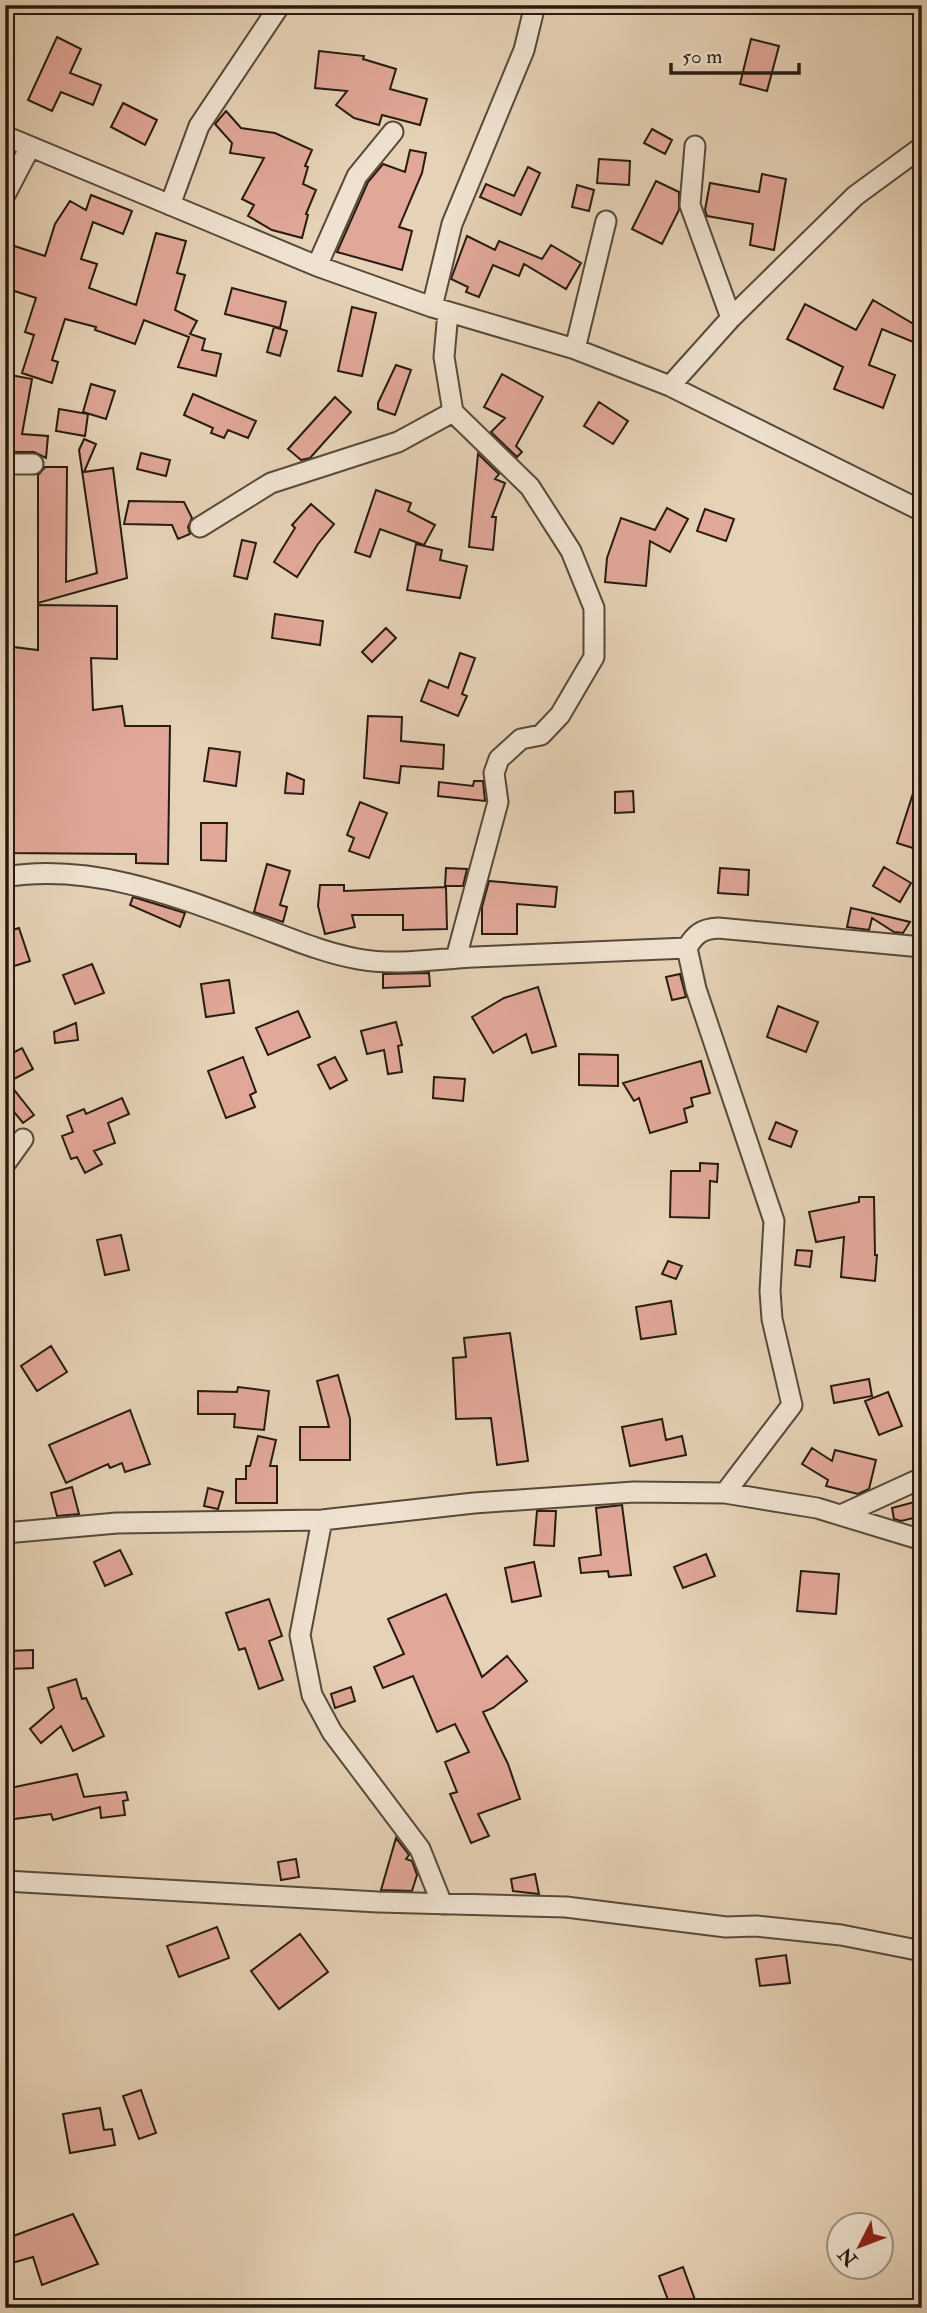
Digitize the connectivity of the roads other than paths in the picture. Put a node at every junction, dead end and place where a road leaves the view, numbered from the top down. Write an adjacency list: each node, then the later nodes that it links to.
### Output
1 (280, 5): 9 (street)
2 (535, 5): 12 (street)
3 (393, 132): 11 (street)
4 (5, 136): 5 (street)
5 (30, 146): 8 (street); 9 (street)
6 (695, 146): 13 (street)
7 (920, 151): 13 (street)
8 (5, 195)
9 (170, 205): 11 (street)
10 (606, 221): 14 (street)
11 (317, 266): 12 (street)
12 (440, 310): 14 (street); 16 (street)
13 (731, 318): 15 (street)
14 (575, 349): 15 (street)
15 (670, 386): 19 (street)
16 (453, 412): 20 (street); 24 (street)
17 (5, 464): 18 (street)
18 (33, 464)
19 (922, 511)
20 (200, 527)
21 (5, 877): 24 (street)
22 (922, 947): 23 (street)
23 (687, 948): 24 (street); 28 (street)
24 (456, 958)
25 (23, 1139): 26 (street)
26 (5, 1164)
27 (922, 1478): 29 (street)
28 (725, 1493): 29 (street); 30 (street)
29 (841, 1515): 32 (street)
30 (322, 1520): 31 (street); 34 (street)
31 (5, 1533)
32 (922, 1539)
33 (5, 1881): 34 (street)
34 (442, 1904): 35 (street)
35 (922, 1951)

